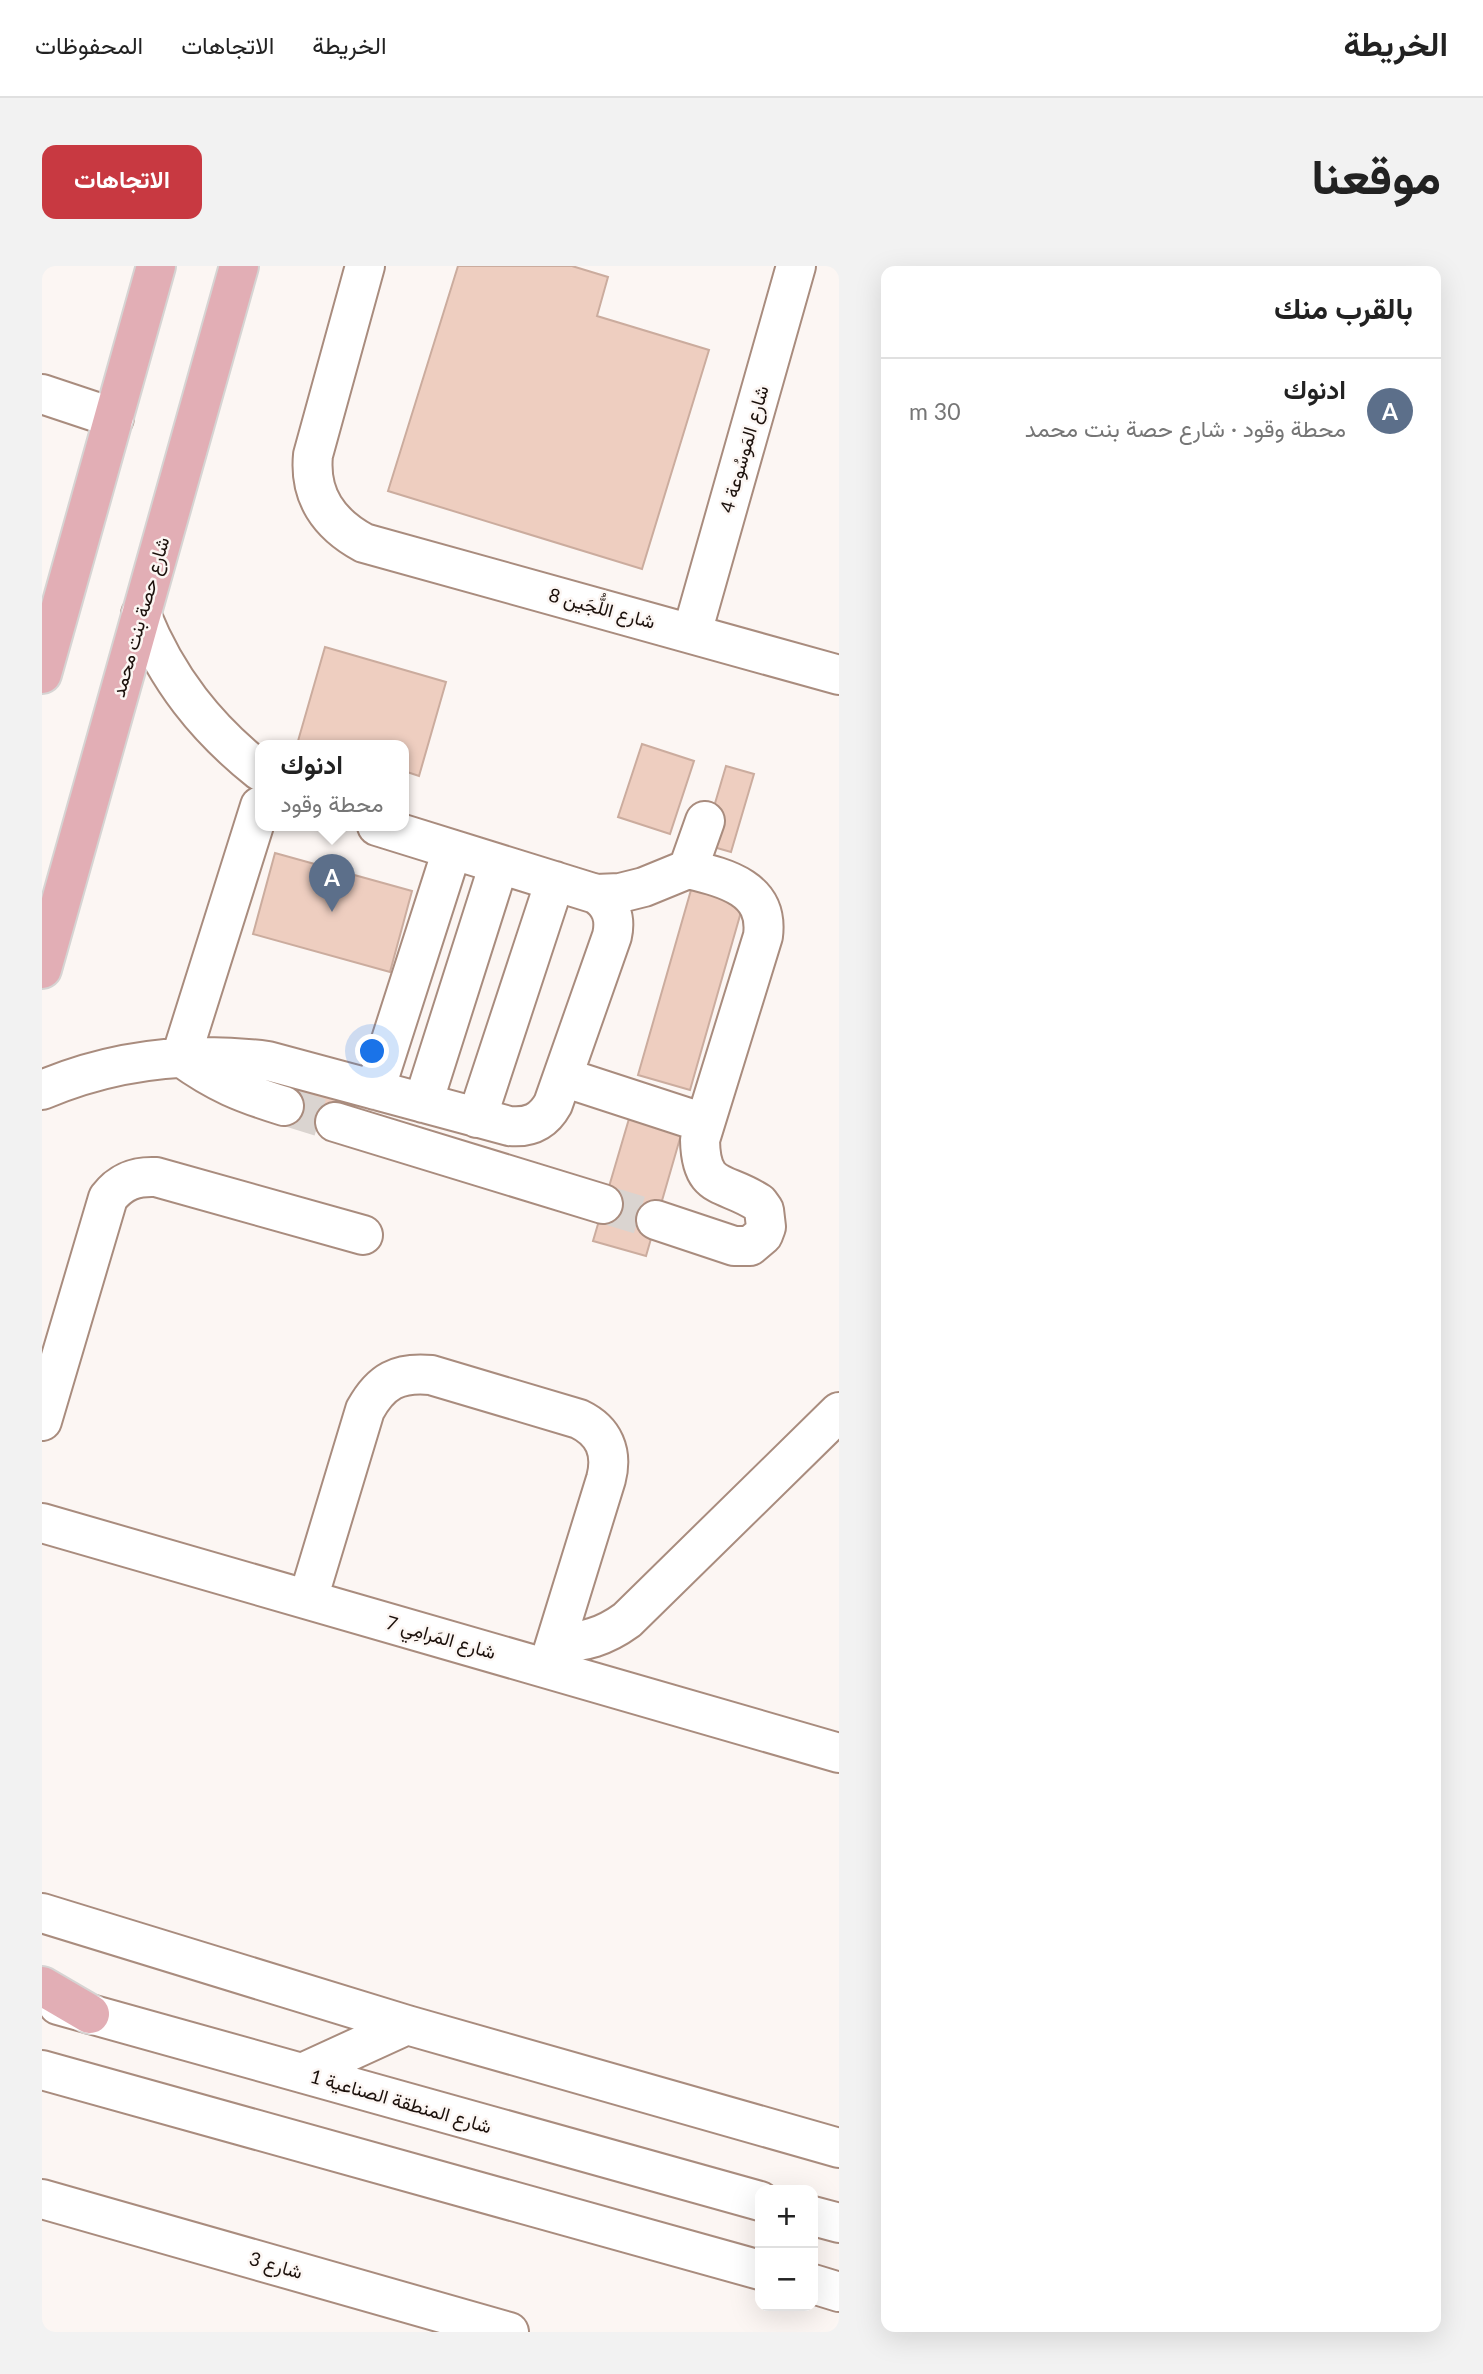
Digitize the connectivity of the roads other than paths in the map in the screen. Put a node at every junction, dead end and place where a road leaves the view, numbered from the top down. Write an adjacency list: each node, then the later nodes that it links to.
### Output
1 (156, 266): 6 (main road)
2 (239, 266): 7 (main road, شارع حصة بنت محمد)
3 (365, 266): 8 (street, شارع اللُّجَين 8)
4 (796, 266): 8 (street, شارع المَوسُوعة 4)
5 (42, 394): 6 (street)
6 (114, 418): 9 (main road)
7 (141, 614): 11 (street); 20 (main road, شارع حصة بنت محمد)
8 (692, 633): 10 (street, شارع اللُّجَين 8)
9 (42, 674)
10 (839, 675)
11 (255, 767)
12 (705, 821): 17 (street)
13 (255, 822): 21 (street)
14 (393, 831): 15 (street)
15 (452, 849): 16 (street); 24 (street)
16 (499, 864): 18 (street); 25 (street)
17 (688, 869): 19 (street); 29 (street)
18 (555, 881): 19 (street); 27 (street)
19 (596, 894): 22 (street)
20 (42, 969)
21 (181, 1057): 23 (street); 24 (street); 26 (street)
22 (563, 1077): 27 (street); 29 (street)
23 (42, 1090)
24 (374, 1090): 25 (street)
25 (423, 1104): 27 (street)
26 (284, 1106)
27 (477, 1118)
28 (335, 1122): 31 (street)
29 (704, 1123): 30 (street)
30 (710, 1178): 30 (street)
31 (603, 1204)
32 (363, 1235): 34 (street)
33 (839, 1412): 37 (street)
34 (42, 1421)
35 (42, 1523): 36 (street, شارع المَرامِي 7)
36 (308, 1599): 37 (street, شارع المَرامِي 7); 37 (street)
37 (552, 1655): 38 (street, شارع المَرامِي 7)
38 (839, 1753)
39 (42, 1913): 43 (street)
40 (42, 1986): 42 (main road)
41 (42, 2001): 42 (street, شارع المنطقة الصناعية 1)
42 (90, 2014): 45 (street, شارع المنطقة الصناعية 1)
43 (407, 2025): 45 (street); 46 (street)
44 (42, 2070): 51 (street)
45 (302, 2073): 48 (street, شارع المنطقة الصناعية 1)
46 (839, 2148)
47 (42, 2199): 54 (street, شارع 3)
48 (755, 2200)
49 (818, 2217): 50 (street)
50 (839, 2223)
51 (755, 2269)
52 (818, 2286): 53 (street)
53 (839, 2292)
54 (509, 2332)

